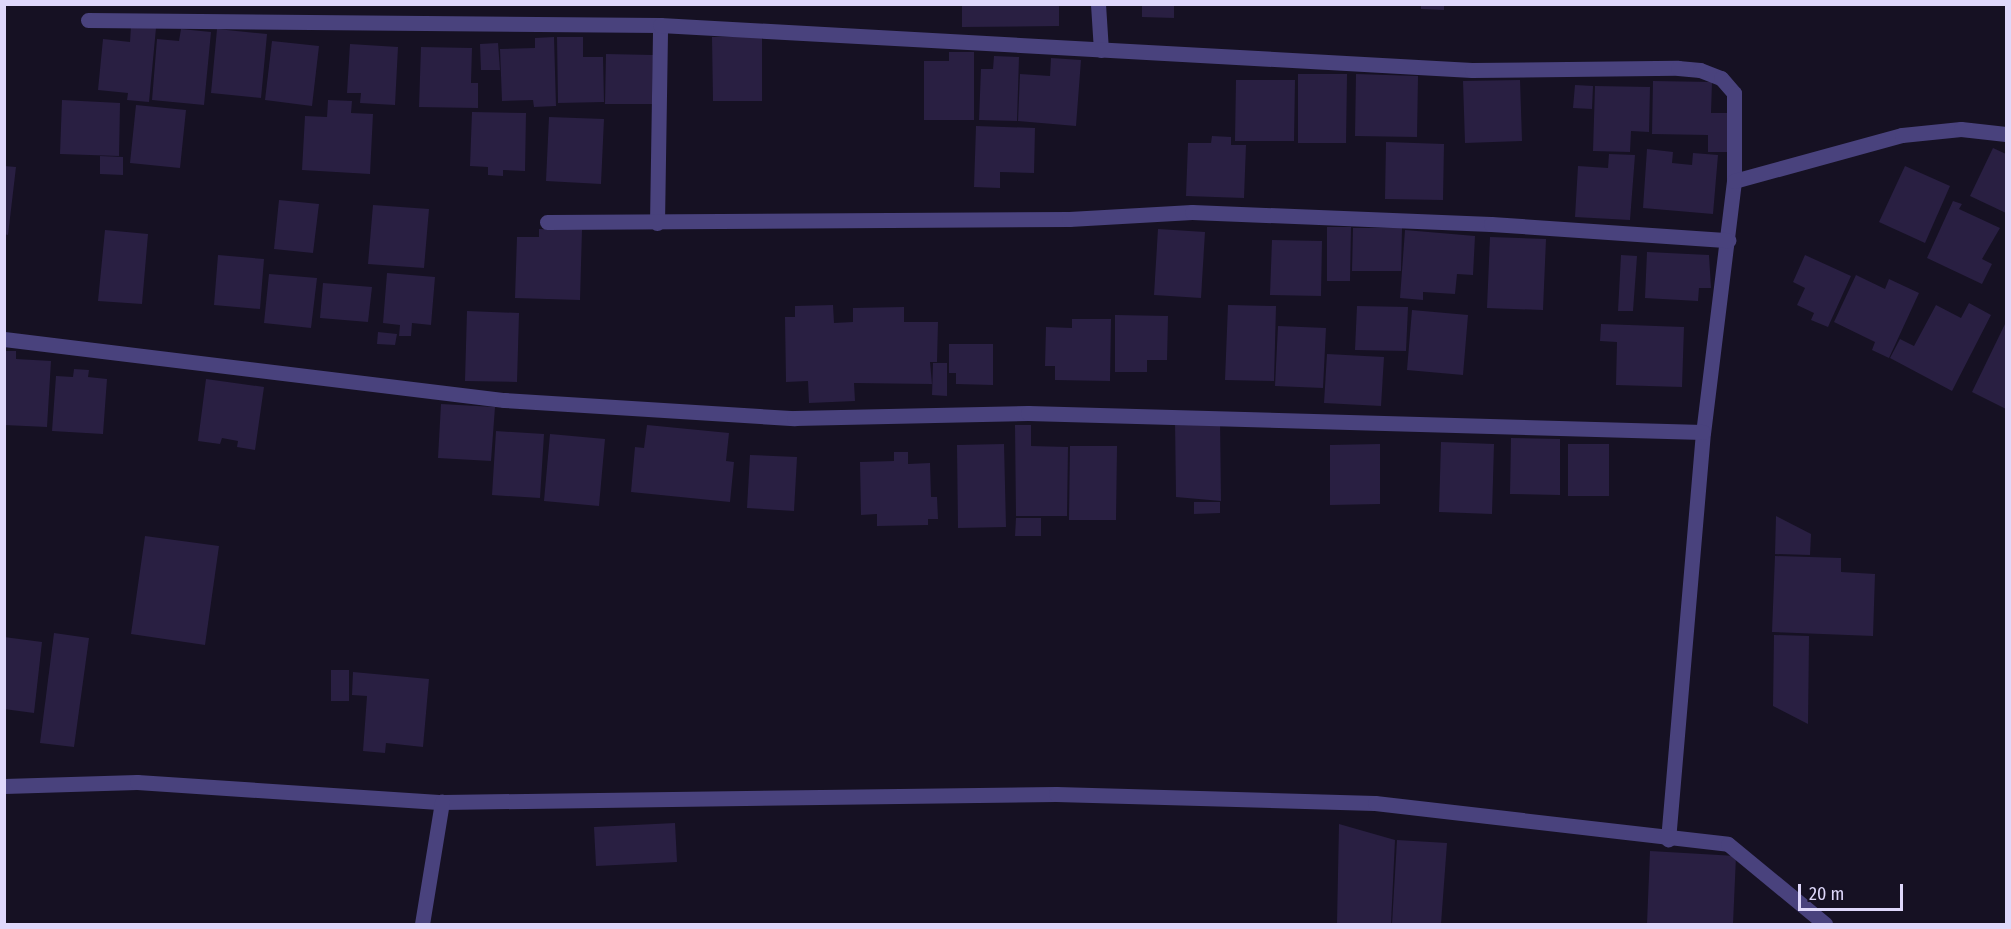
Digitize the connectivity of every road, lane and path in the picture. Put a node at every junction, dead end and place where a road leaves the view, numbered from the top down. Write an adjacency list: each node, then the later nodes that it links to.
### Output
1 (1098, 4): 4 (street)
2 (88, 20): 3 (street)
3 (660, 25): 4 (street); 8 (street)
4 (1101, 50): 6 (street)
5 (2007, 134): 6 (street)
6 (1734, 182): 9 (street)
7 (547, 222): 8 (street)
8 (657, 223): 9 (street)
9 (1728, 240): 11 (street)
10 (4, 339): 11 (street)
11 (1703, 432): 14 (street)
12 (4, 786): 13 (street)
13 (442, 802): 14 (street); 15 (street)
14 (1668, 839): 16 (street)
15 (422, 924)
16 (1825, 924)

